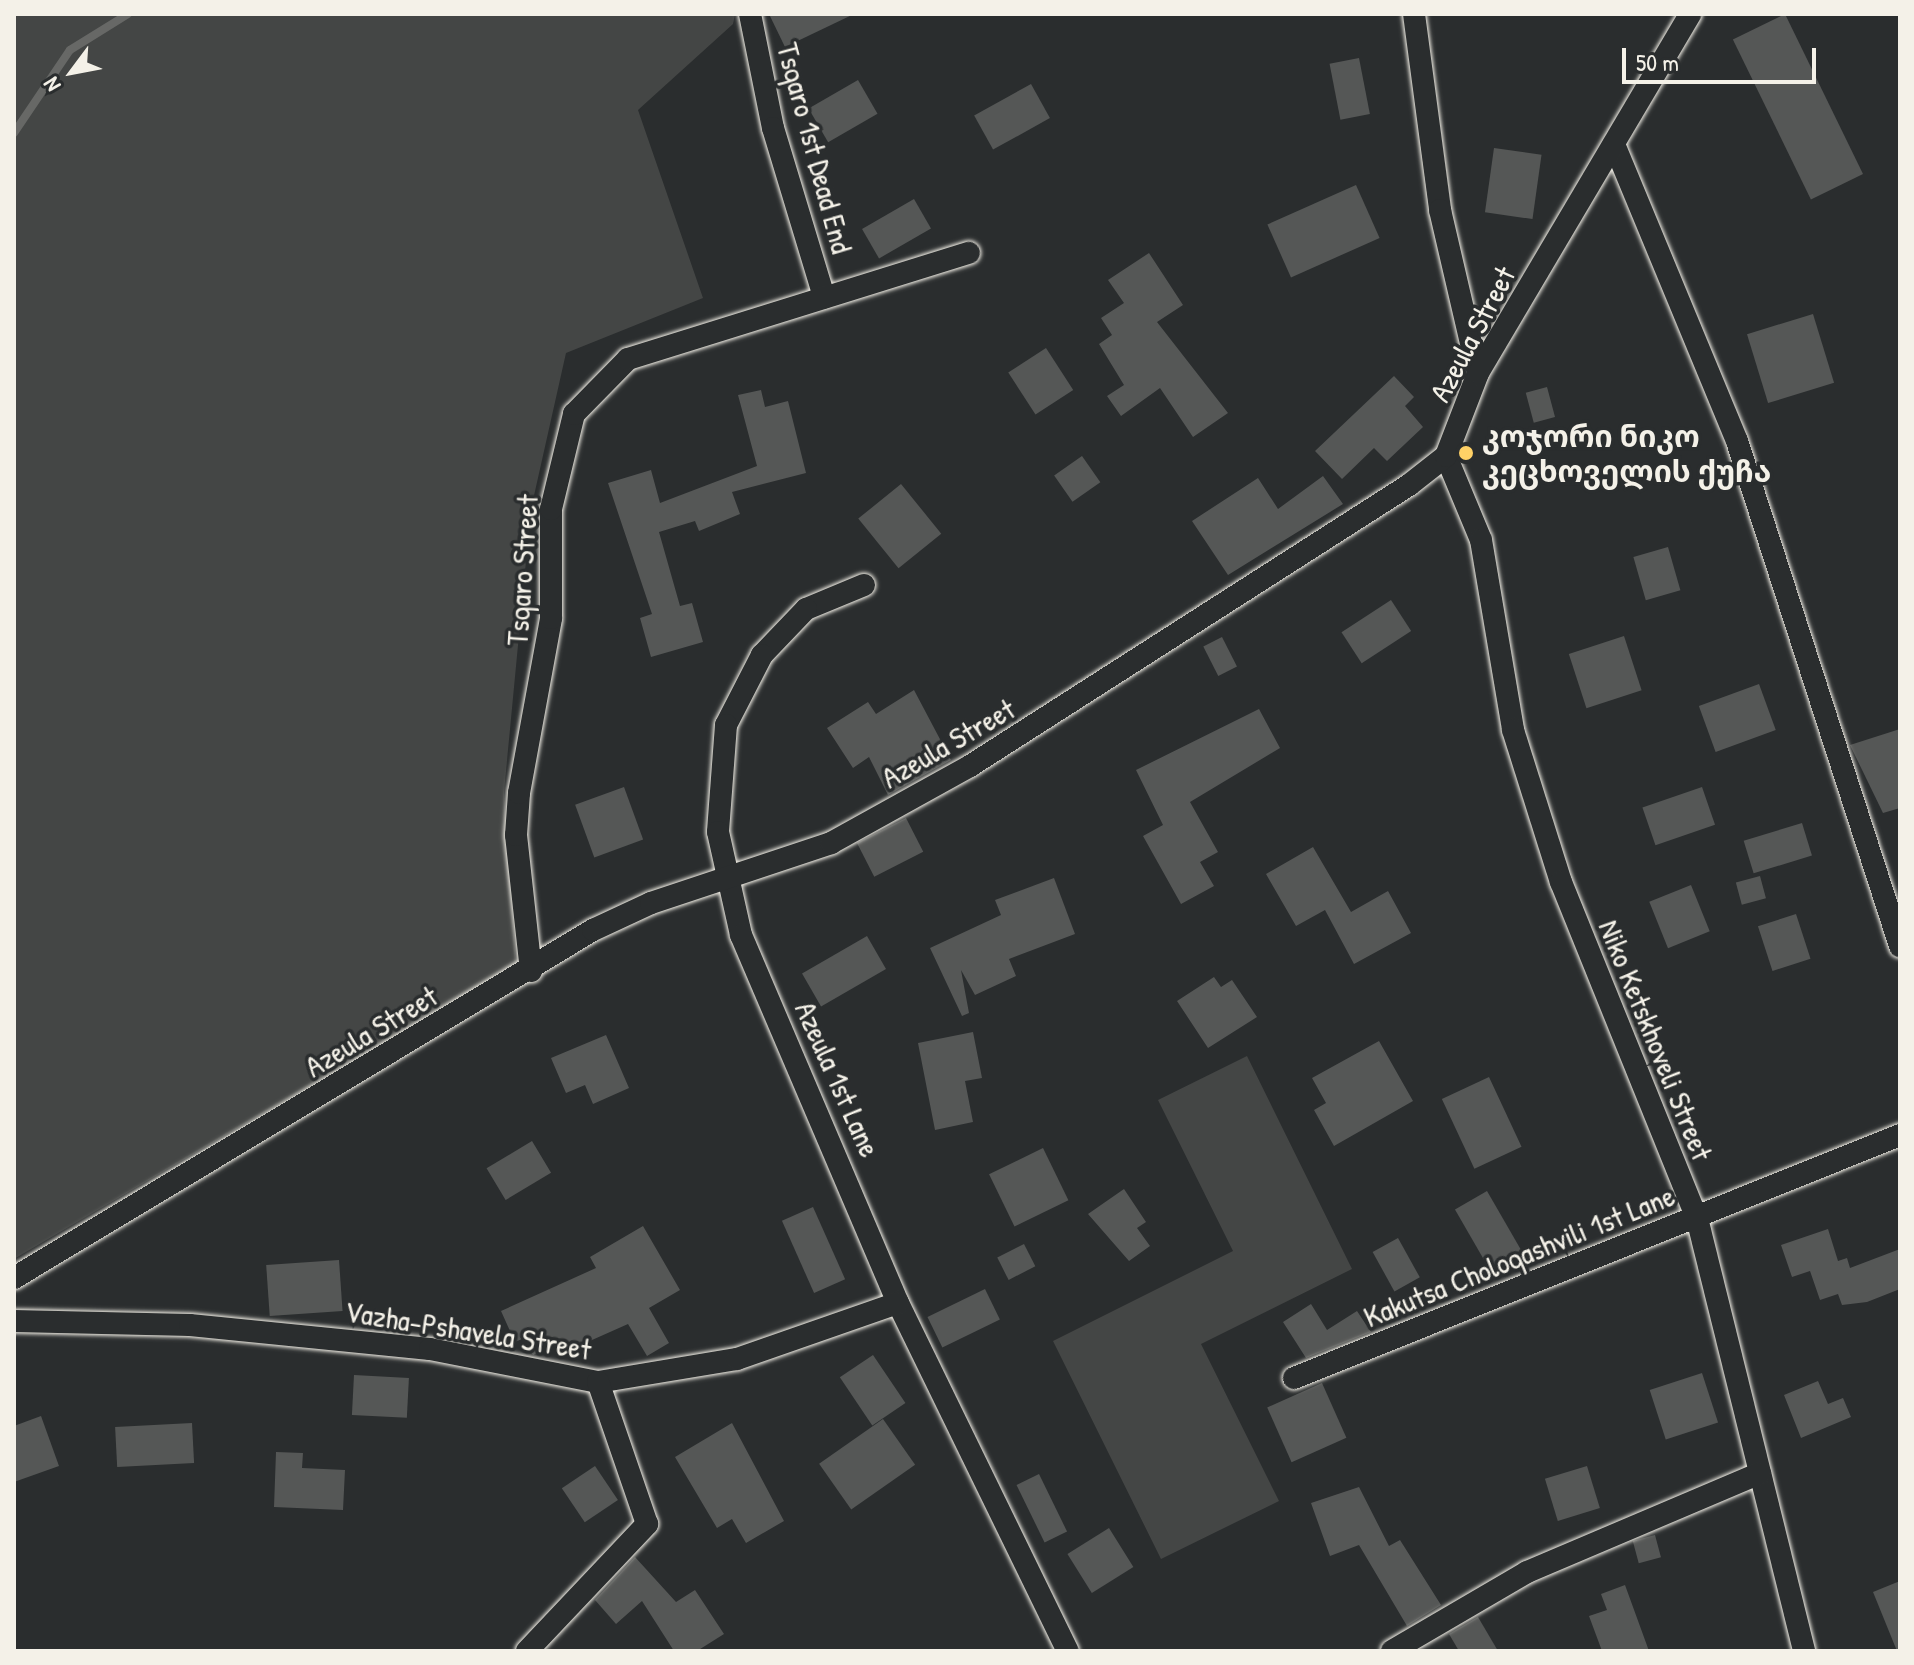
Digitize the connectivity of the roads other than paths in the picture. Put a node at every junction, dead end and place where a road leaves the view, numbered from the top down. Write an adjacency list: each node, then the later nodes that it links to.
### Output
1 (750, 14): 6 (street, Tsqaro 1st Dead End)
2 (1690, 14): 4 (street, Azeula Street)
3 (1412, 15): 7 (street)
4 (1614, 144): 7 (street, Azeula Street); 11 (street)
5 (969, 253): 6 (street, Tsqaro Street)
6 (824, 297): 12 (street, Tsqaro Street)
7 (1478, 373): 8 (street, Azeula Street)
8 (1446, 456): 10 (street, Azeula Street); 14 (street, Niko Ketskhoveli Street)
9 (864, 585): 10 (street, Azeula 1st Lane)
10 (728, 880): 12 (street, Azeula Street); 16 (street, Azeula 1st Lane)
11 (1900, 946)
12 (531, 971): 15 (street, Azeula Street)
13 (1900, 1135): 14 (street, Kakutsa Choloqashvili 1st Lane)
14 (1697, 1218): 18 (street, Kakutsa Choloqashvili 1st Lane); 20 (street, Niko Ketskhoveli Street)
15 (14, 1278)
16 (898, 1303): 19 (street, Vazha-Pshavela Street); 22 (street)
17 (14, 1321): 19 (street, Vazha-Pshavela Street)
18 (1294, 1378)
19 (598, 1382): 21 (street)
20 (1760, 1473): 23 (street); 24 (street, Niko Ketskhoveli Street)
21 (527, 1651)
22 (1068, 1651)
23 (1392, 1651)
24 (1804, 1651)

